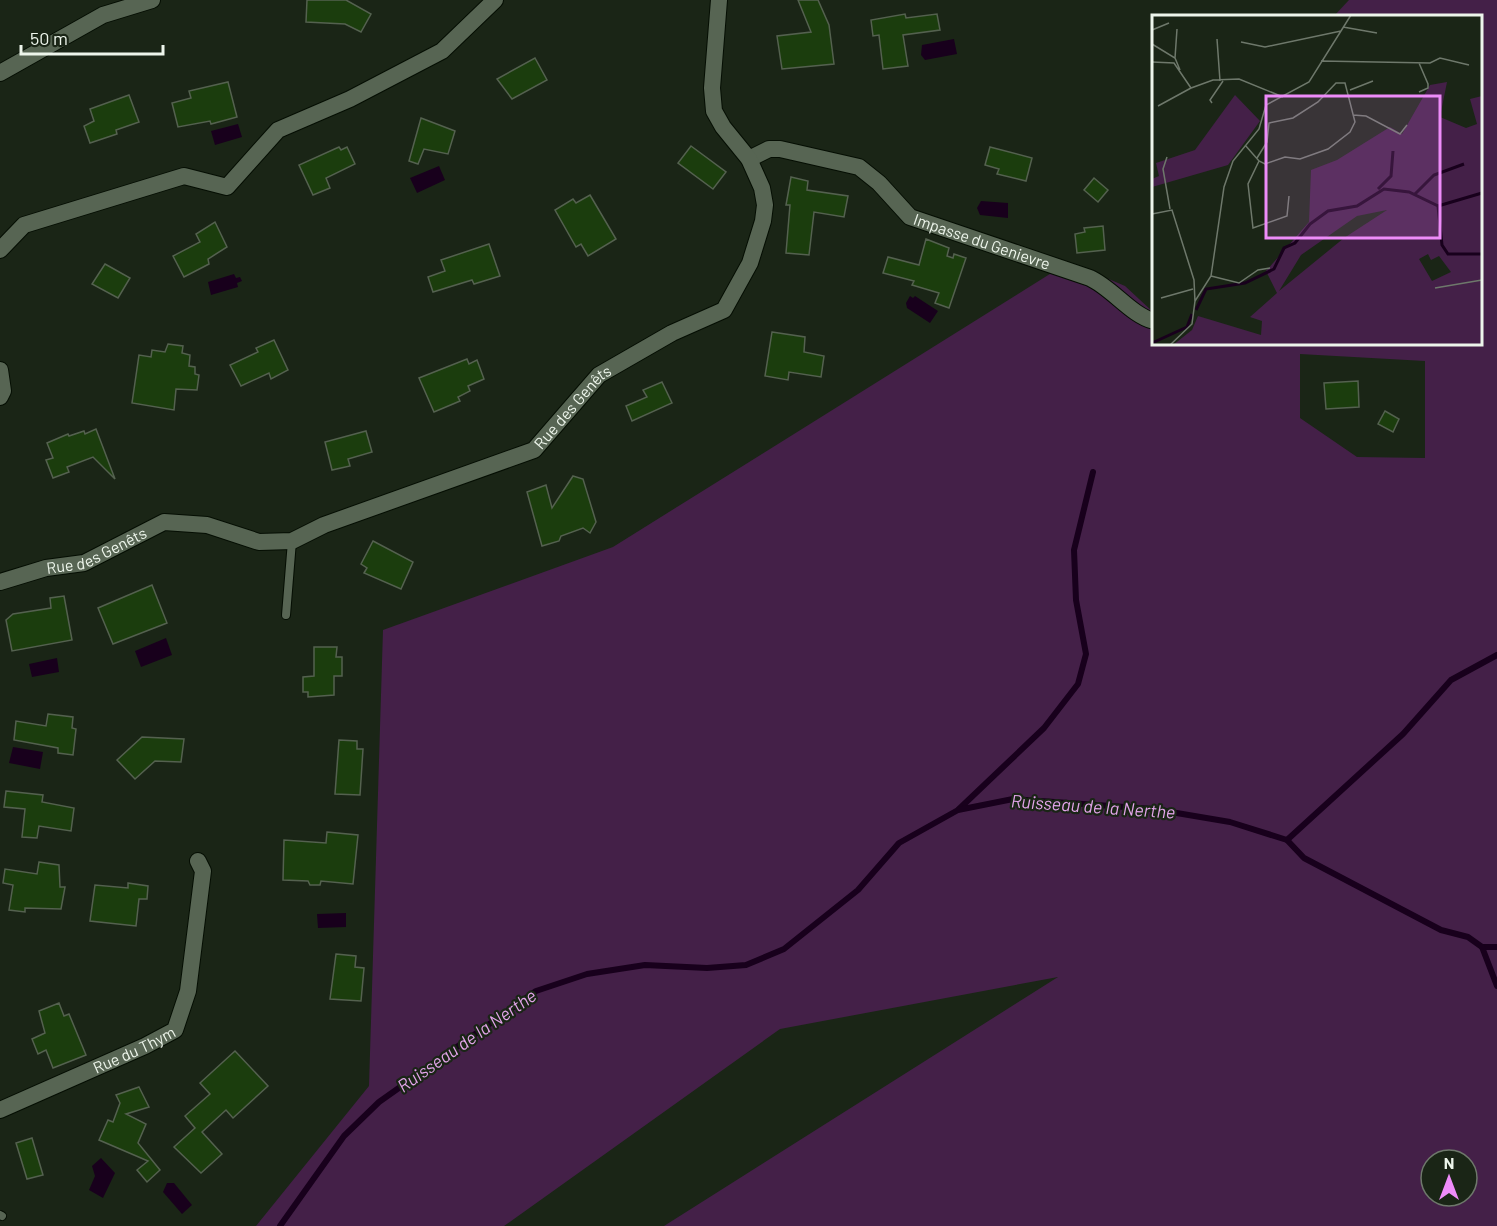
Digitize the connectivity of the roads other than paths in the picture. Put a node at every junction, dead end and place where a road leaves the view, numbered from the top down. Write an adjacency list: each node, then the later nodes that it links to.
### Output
1 (495, 0): 6 (street)
2 (719, 0): 5 (street, Rue des Genêts)
3 (144, 1): 4 (street)
4 (0, 73)
5 (749, 159): 7 (street, Impasse du Genievre); 10 (street, Rue des Genêts)
6 (0, 249)
7 (1152, 320)
8 (0, 370): 9 (street)
9 (0, 397)
10 (291, 541): 11 (street, Rue des Genêts); 12 (lane)
11 (0, 582)
12 (286, 615)
13 (198, 861): 14 (street, Rue du Thym)
14 (0, 1110)

